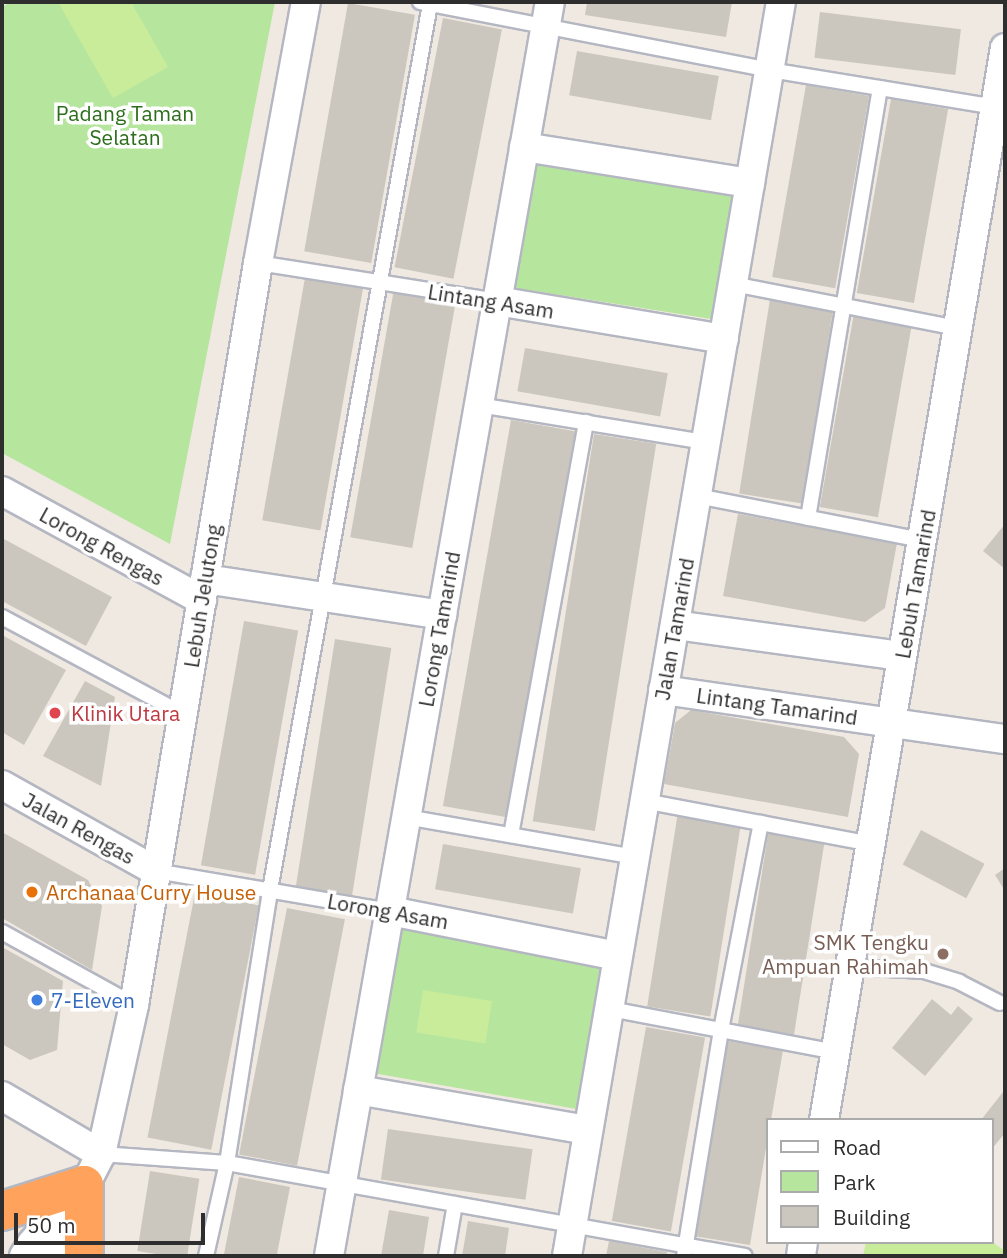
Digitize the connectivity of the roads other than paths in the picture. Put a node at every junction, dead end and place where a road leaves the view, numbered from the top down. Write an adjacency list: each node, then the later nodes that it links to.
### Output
1 (306, 2): 12 (street, Lebuh Jelutong)
2 (781, 2): 6 (street, Jalan Tamarind)
3 (425, 3): 4 (lane); 13 (lane)
4 (548, 14): 6 (lane); 10 (street, Lorong Tamarind)
5 (1005, 48): 7 (street, Lebuh Tamarind)
6 (770, 70): 8 (lane); 11 (street, Jalan Tamarind)
7 (1003, 79): 9 (street, Lebuh Tamarind)
8 (880, 88): 9 (lane); 16 (lane)
9 (995, 107): 17 (street, Lebuh Tamarind)
10 (524, 146): 11 (street); 15 (street, Lorong Tamarind)
11 (750, 183): 14 (street, Jalan Tamarind)
12 (258, 263): 13 (lane, Lintang Asam); 26 (street, Lebuh Jelutong)
13 (379, 283): 15 (lane, Lintang Asam); 27 (lane)
14 (733, 284): 16 (lane); 18 (street, Jalan Tamarind)
15 (497, 302): 18 (street, Lintang Asam); 19 (street, Lorong Tamarind)
16 (843, 306): 17 (lane); 24 (lane)
17 (958, 328): 25 (street, Lebuh Tamarind)
18 (724, 339): 21 (street, Jalan Tamarind)
19 (479, 405): 20 (lane); 28 (street, Lorong Tamarind)
20 (586, 422): 21 (lane); 40 (lane)
21 (706, 442): 23 (street, Jalan Tamarind)
22 (2, 491): 26 (street, Lorong Rengas)
23 (697, 496): 24 (lane); 30 (street, Jalan Tamarind)
24 (808, 518): 25 (lane)
25 (922, 540): 31 (street, Lebuh Tamarind)
26 (203, 590): 27 (street, Lorong Rengas); 33 (street, Lebuh Jelutong)
27 (322, 597): 28 (street, Lorong Rengas); 44 (lane)
28 (442, 615): 38 (street, Lorong Tamarind)
29 (2, 617): 33 (lane)
30 (675, 625): 31 (street); 32 (street, Jalan Tamarind)
31 (902, 656): 34 (street, Lebuh Tamarind)
32 (663, 690): 34 (street, Lintang Tamarind); 37 (street, Jalan Tamarind)
33 (183, 714): 43 (street, Lebuh Jelutong)
34 (891, 722): 35 (street, Lintang Tamarind); 41 (street, Lebuh Tamarind)
35 (1005, 739)
36 (2, 785): 43 (street, Jalan Rengas)
37 (644, 801): 39 (lane); 42 (street, Jalan Tamarind)
38 (406, 817): 40 (lane); 45 (street, Lorong Tamarind)
39 (761, 823): 41 (lane); 52 (lane)
40 (511, 835): 42 (lane)
41 (871, 844): 48 (street, Lebuh Tamarind)
42 (635, 857): 47 (street, Jalan Tamarind)
43 (156, 870): 44 (lane, Lorong Asam); 50 (street, Lebuh Jelutong)
44 (270, 890): 45 (lane, Lorong Asam); 58 (lane)
45 (390, 911): 47 (street, Lorong Asam); 54 (street, Lorong Tamarind)
46 (2, 932): 50 (lane)
47 (618, 956): 51 (street, Jalan Tamarind)
48 (850, 967): 49 (lane); 53 (street, Lebuh Tamarind)
49 (1000, 1003)
50 (134, 1005): 59 (street, Lebuh Jelutong)
51 (610, 1009): 52 (lane); 57 (street, Jalan Tamarind)
52 (721, 1030): 53 (lane); 64 (lane)
53 (835, 1052): 56 (street, Lebuh Tamarind)
54 (358, 1090): 57 (street); 60 (street, Lorong Tamarind)
55 (2, 1096): 59 (street)
56 (824, 1118)
57 (588, 1130): 63 (street, Jalan Tamarind)
58 (227, 1163): 59 (lane); 60 (lane); 68 (lane)
59 (92, 1170): 62 (highway); 65 (street); 66 (street, Lebuh Jelutong); 67 (highway)
60 (342, 1184): 61 (lane); 69 (street, Lorong Tamarind)
61 (455, 1204): 63 (lane); 70 (lane)
62 (2, 1211)
63 (572, 1226): 64 (lane); 71 (street, Jalan Tamarind)
64 (685, 1251): 72 (lane)
65 (24, 1256)
66 (49, 1256)
67 (84, 1256)
68 (206, 1256)
69 (329, 1256)
70 (446, 1256)
71 (566, 1256)
72 (745, 1256)

